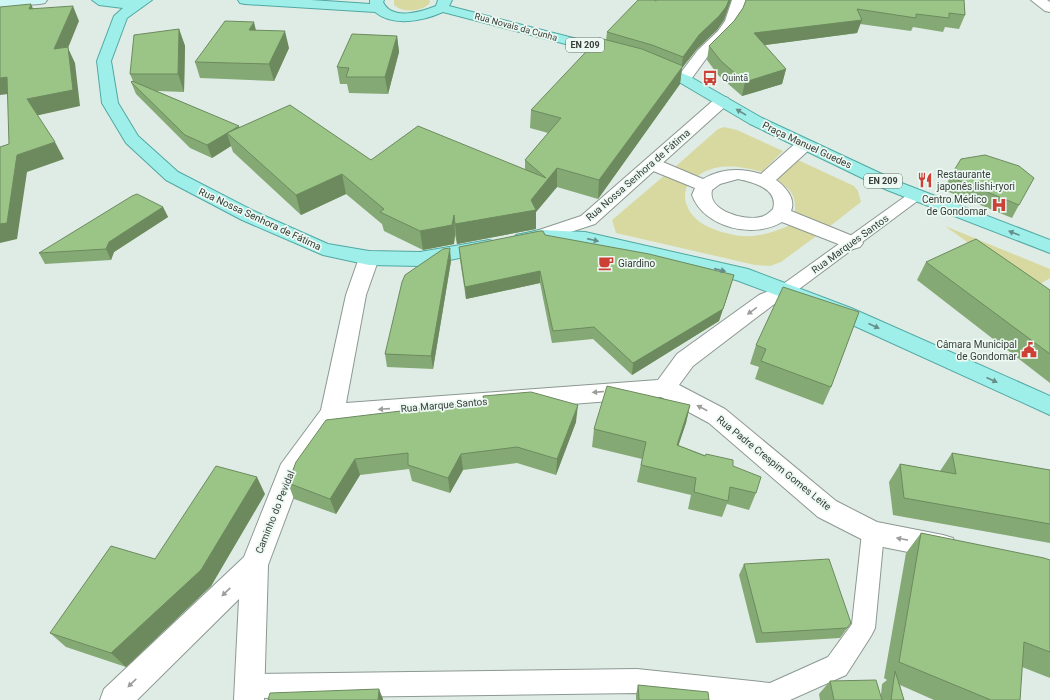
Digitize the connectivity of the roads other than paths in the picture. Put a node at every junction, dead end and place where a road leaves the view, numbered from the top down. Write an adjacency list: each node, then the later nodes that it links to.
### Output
1 (40, 0): 7 (main road)
2 (98, 0): 3 (main road); 11 (main road)
3 (145, 0): 11 (main road)
4 (245, 0): 8 (main road)
5 (740, 0): 12 (street)
6 (1038, 0): 10 (street)
7 (0, 3)
8 (377, 4): 9 (main road)
9 (443, 4): 12 (main road, Rua Novais da Cunha / EN 209)
10 (1050, 8)
11 (118, 20): 23 (main road, Rua Nossa Senhora de Fátima)
12 (684, 79): 13 (main road, Rua Novais da Cunha / EN 209)
13 (722, 101): 14 (main road, Praça Manuel Guedes / EN 209, one-way to 13); 15 (street, Rua Nossa Senhora de Fátima)
14 (804, 145): 16 (street); 18 (main road, Praça Manuel Guedes / EN 209)
15 (652, 164): 17 (street); 20 (street, Rua Nossa Senhora de Fátima)
16 (764, 181): 17 (street); 19 (street)
17 (705, 186): 19 (street)
18 (915, 196): 21 (lane, Rua Marques Santos); 22 (main road, Praça Manuel Guedes / EN 209, one-way to 18)
19 (780, 214): 21 (street)
20 (540, 236): 23 (main road, Rua Nossa Senhora de Fátima); 24 (main road, one-way to 24)
21 (853, 243): 24 (lane, Rua Marques Santos)
22 (1050, 247)
23 (369, 258): 27 (street, Caminho do Pevidal)
24 (785, 291): 25 (street, one-way to 25); 26 (main road, one-way to 26)
25 (664, 388): 27 (street, Rua Marque Santos, one-way to 27); 28 (street, Rua Padre Crespim Gomes Leite, one-way to 25)
26 (1050, 406)
27 (332, 413): 30 (street, Caminho do Pevidal)
28 (873, 533): 29 (street, Rua Padre Crespim Gomes Leite, one-way to 28); 31 (lane)
29 (966, 551)
30 (254, 565): 31 (street); 32 (street, Caminho do Pevidal, one-way to 32)
31 (249, 693)
32 (115, 700)

